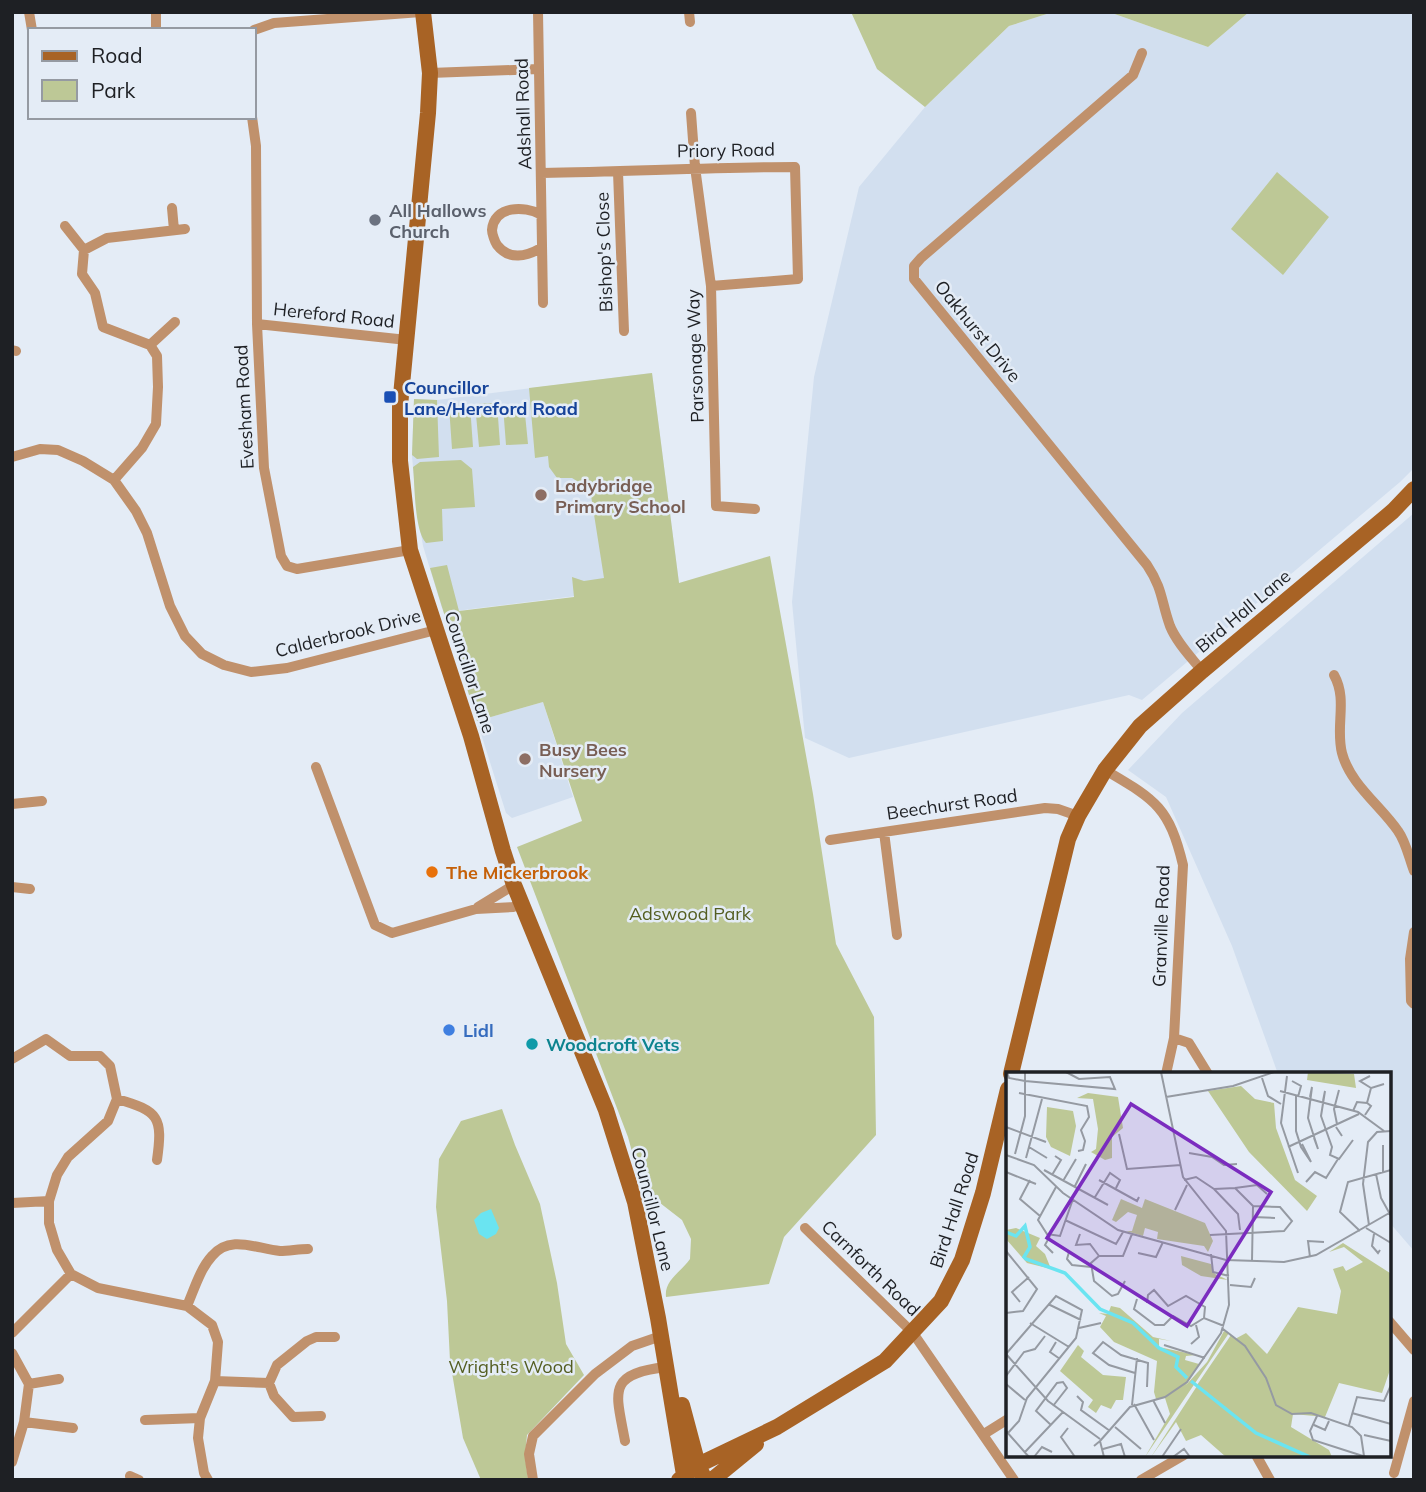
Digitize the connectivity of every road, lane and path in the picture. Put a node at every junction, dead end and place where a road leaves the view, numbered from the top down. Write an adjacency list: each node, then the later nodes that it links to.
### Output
1 (422, 12): 3 (street); 6 (street, Councillor Lane)
2 (538, 12): 5 (street, Adshall Road)
3 (256, 29)
4 (1142, 52): 30 (street, Oakhurst Drive)
5 (539, 69): 6 (street); 11 (street, Adshall Road)
6 (430, 73): 22 (street, Councillor Lane)
7 (691, 113): 9 (street, Parsonage Way)
8 (252, 119): 20 (street, Evesham Road)
9 (695, 167): 10 (street, Priory Road); 17 (street, Parsonage Way); 17 (street, Priory Road)
10 (618, 172): 11 (street, Priory Road); 21 (street, Bishop's Close)
11 (542, 173): 13 (street, Adshall Road)
12 (172, 208): 16 (street)
13 (540, 214): 15 (street, Adshall Road); 15 (street)
14 (65, 226): 16 (street)
15 (541, 248): 18 (street, Adshall Road)
16 (84, 250): 23 (street)
17 (711, 286): 27 (street, Parsonage Way)
18 (543, 303)
19 (175, 322): 23 (street)
20 (257, 324): 22 (street, Hereford Road); 28 (street, Evesham Road)
21 (624, 331)
22 (407, 340): 28 (street, Councillor Lane)
23 (150, 345): 25 (street)
24 (12, 457): 25 (street, Calderbrook Drive)
25 (114, 480): 29 (street, Calderbrook Drive)
26 (1414, 489): 30 (street, Bird Hall Lane)
27 (755, 509)
28 (410, 550): 29 (street, Councillor Lane)
29 (436, 630): 40 (street, Councillor Lane)
30 (1202, 671): 33 (street, Bird Hall Lane)
31 (1334, 675): 39 (street)
32 (316, 767): 44 (street)
33 (1105, 769): 36 (street); 48 (street, Granville Road)
34 (42, 801): 35 (street)
35 (12, 804)
36 (1077, 816): 37 (street, Beechurst Road); 50 (street)
37 (884, 832): 38 (street, Beechurst Road); 46 (street)
38 (830, 840)
39 (1414, 871)
40 (514, 885): 43 (street, Councillor Lane); 44 (street)
41 (12, 887): 42 (street)
42 (30, 889)
43 (522, 904): 44 (street); 62 (street, Councillor Lane)
44 (476, 909)
45 (1414, 932): 47 (street)
46 (897, 935)
47 (1414, 1004)
48 (1174, 1038): 51 (street, Granville Road); 52 (street)
49 (12, 1059): 54 (street)
50 (1012, 1072)
51 (1166, 1072)
52 (1207, 1072)
53 (1006, 1097): 65 (street, Bird Hall Road)
54 (117, 1099): 55 (street); 56 (street)
55 (157, 1160)
56 (49, 1201): 57 (street); 60 (street)
57 (12, 1203)
58 (805, 1228): 65 (street, Carnforth Road)
59 (308, 1249): 61 (street)
60 (71, 1274): 61 (street); 64 (street)
61 (187, 1306): 72 (street)
62 (658, 1318): 66 (street, Councillor Lane); 88 (street, Councillor Lane)
63 (1391, 1323): 68 (street)
64 (12, 1333)
65 (913, 1333): 81 (street, Bird Hall Road); 83 (street, Carnforth Road)
66 (661, 1336): 70 (street, Councillor Lane); 94 (street)
67 (335, 1337): 73 (street)
68 (1414, 1350)
69 (12, 1353): 74 (street)
70 (666, 1367): 84 (street); 91 (street, Councillor Lane)
71 (59, 1379): 74 (street)
72 (215, 1381): 73 (street); 77 (street)
73 (269, 1383): 76 (street)
74 (29, 1384): 80 (street)
75 (1414, 1401): 89 (street)
76 (321, 1416)
77 (200, 1418): 78 (street); 90 (street)
78 (145, 1420)
79 (1006, 1420): 83 (street)
80 (24, 1422): 82 (street); 87 (street)
81 (777, 1427): 88 (street, Bird Hall Road); 95 (street, Bird Hall Road)
82 (73, 1428)
83 (984, 1434): 96 (street, Carnforth Road)
84 (625, 1441)
85 (1181, 1457): 92 (street)
86 (1257, 1457): 97 (street)
87 (12, 1462)
88 (702, 1472): 91 (street, Bird Hall Road)
89 (1394, 1473)
90 (206, 1476): 93 (street)
91 (683, 1478)
92 (1145, 1479)
93 (193, 1480)
94 (533, 1480)
95 (712, 1480)
96 (1014, 1480)
97 (1270, 1480)

